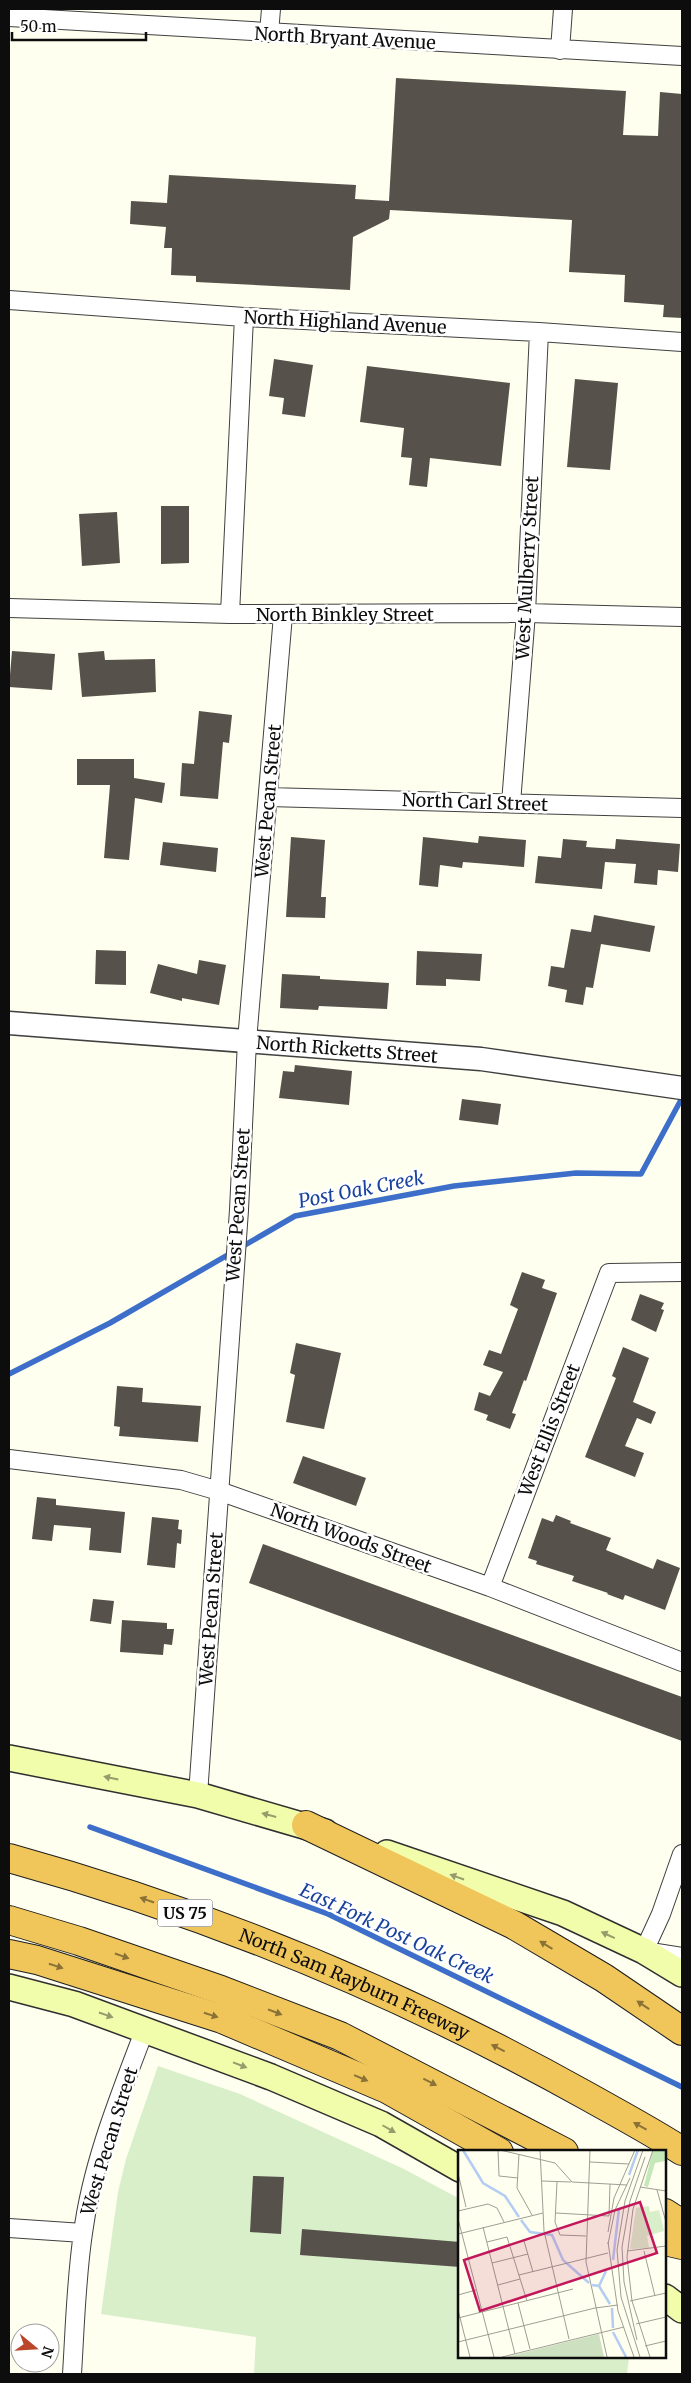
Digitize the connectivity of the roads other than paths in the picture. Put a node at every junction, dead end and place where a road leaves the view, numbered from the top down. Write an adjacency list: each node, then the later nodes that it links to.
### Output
1 (270, 9): 4 (street)
2 (563, 9): 5 (street)
3 (9, 17): 4 (street, North Bryant Avenue)
4 (269, 33): 5 (street, North Bryant Avenue)
5 (560, 50): 6 (street, North Bryant Avenue)
6 (682, 56)
7 (9, 300): 8 (street, North Highland Avenue)
8 (244, 317): 9 (street, North Highland Avenue); 13 (street)
9 (539, 332): 10 (street, North Highland Avenue); 12 (street, West Mulberry Street)
10 (682, 342)
11 (9, 608): 13 (street, North Binkley Street)
12 (526, 612): 14 (street, North Binkley Street); 15 (street, North Binkley Street); 17 (street, West Mulberry Street)
13 (230, 614): 14 (street, North Binkley Street)
14 (283, 615): 16 (street, West Pecan Street)
15 (682, 617)
16 (268, 797): 17 (street, North Carl Street); 20 (street, West Pecan Street)
17 (511, 803): 18 (street, North Carl Street)
18 (682, 808)
19 (9, 1023): 20 (street, North Ricketts Street)
20 (247, 1041): 21 (street, North Ricketts Street); 24 (street, West Pecan Street)
21 (677, 1087)
22 (682, 1272): 25 (street, West Ellis Street)
23 (9, 1459): 24 (street, North Woods Street)
24 (219, 1491): 25 (street, North Woods Street); 28 (street, West Pecan Street)
25 (490, 1587): 26 (street, North Woods Street)
26 (682, 1662)
27 (9, 1758): 28 (main road, one-way to 27)
28 (198, 1795): 29 (main road, one-way to 28)
29 (306, 1825): 33 (main road, one-way to 29); 39 (highway, one-way to 29)
30 (682, 1854): 33 (street)
31 (9, 1858): 42 (highway, North Sam Rayburn Freeway / US 75, one-way to 31)
32 (9, 1920): 41 (highway, one-way to 41)
33 (644, 1951): 35 (street); 36 (main road)
34 (9, 1954): 40 (highway, one-way to 40)
35 (682, 1957)
36 (682, 1974)
37 (9, 1986): 38 (main road, one-way to 38)
38 (145, 2029): 43 (main road, one-way to 43); 47 (street, West Pecan Street)
39 (682, 2031)
40 (495, 2150)
41 (560, 2150)
42 (682, 2151)
43 (458, 2168)
44 (666, 2214): 45 (highway)
45 (682, 2224)
46 (9, 2228): 47 (street)
47 (83, 2233): 52 (street, West Pecan Street)
48 (666, 2241): 49 (highway)
49 (682, 2246)
50 (666, 2298): 51 (main road)
51 (682, 2310)
52 (72, 2374)

